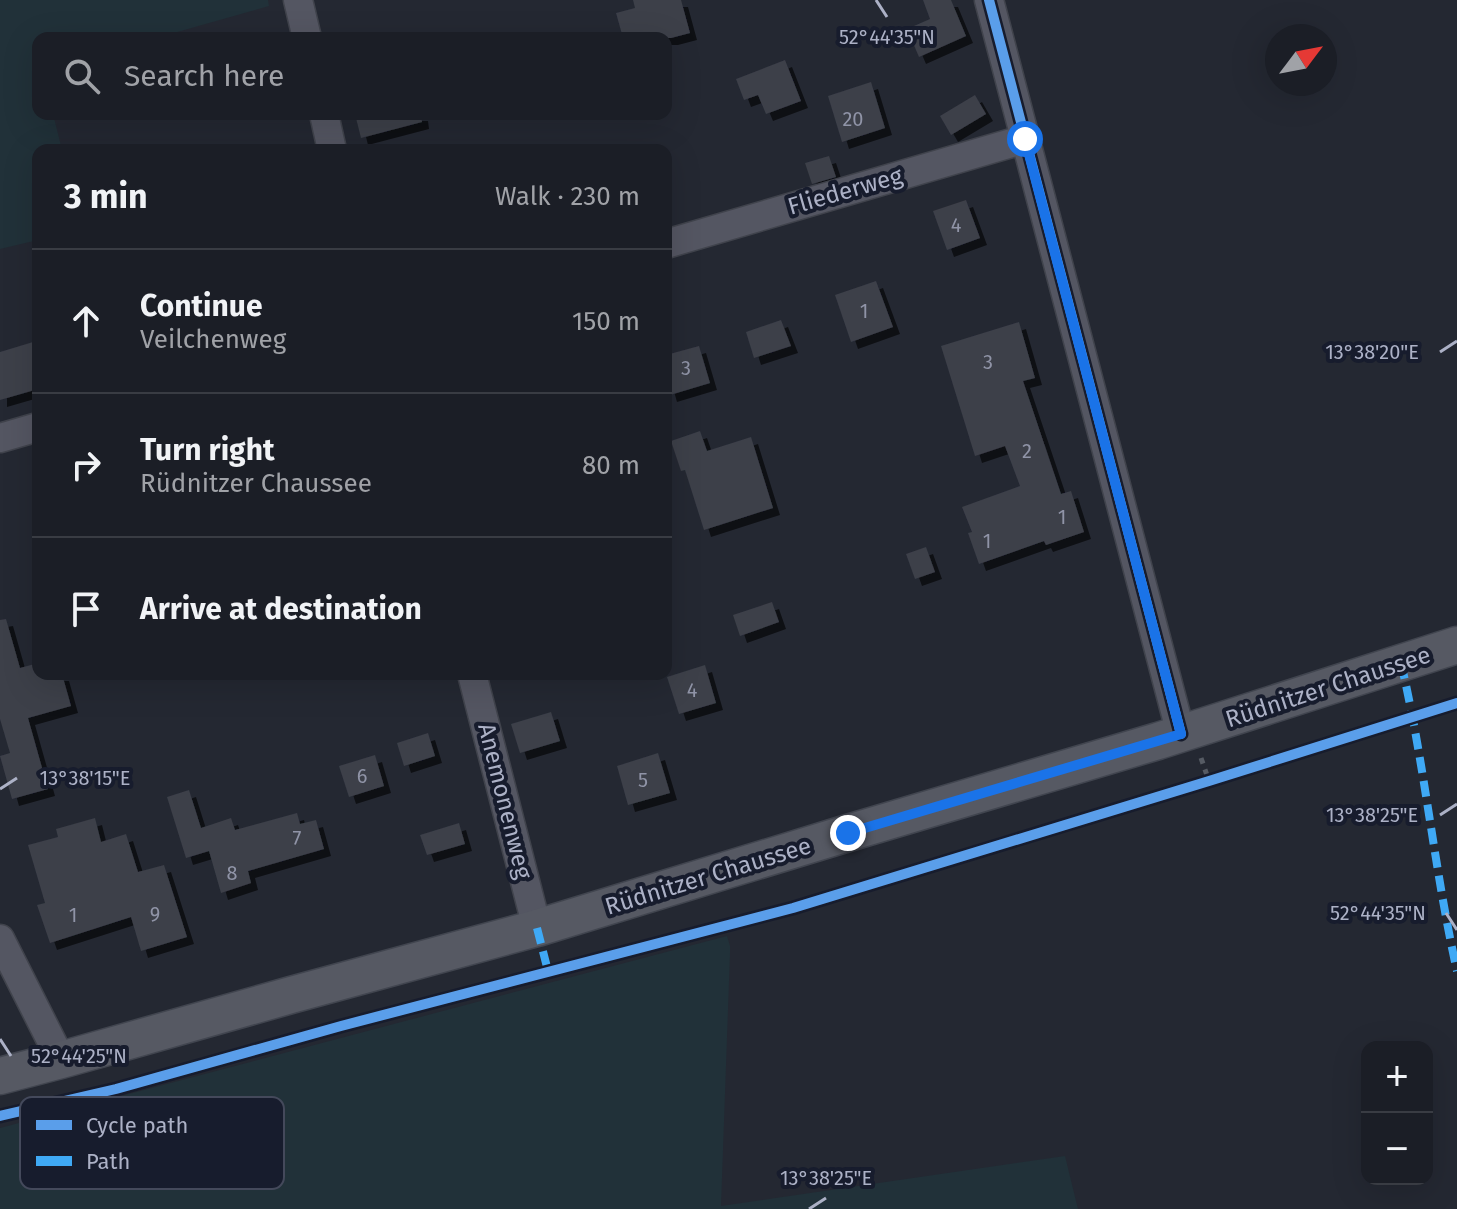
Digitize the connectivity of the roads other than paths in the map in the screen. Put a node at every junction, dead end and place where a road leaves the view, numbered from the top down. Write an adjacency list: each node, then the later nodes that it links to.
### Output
1 (298, 0): 3 (street)
2 (989, 0): 5 (street)
3 (306, 32)
4 (325, 120): 6 (street)
5 (1025, 139): 7 (street, Fliederweg); 12 (street)
6 (331, 144)
7 (672, 242)
8 (32, 429): 9 (street)
9 (0, 438)
10 (1457, 645): 12 (main road, Rüdnitzer Chaussee)
11 (474, 680): 13 (street, Anemonenweg)
12 (1181, 734): 13 (main road, Rüdnitzer Chaussee)
13 (537, 928): 15 (main road, Rüdnitzer Chaussee)
14 (0, 939): 15 (street)
15 (61, 1060): 16 (main road, Rüdnitzer Chaussee)
16 (0, 1076)

